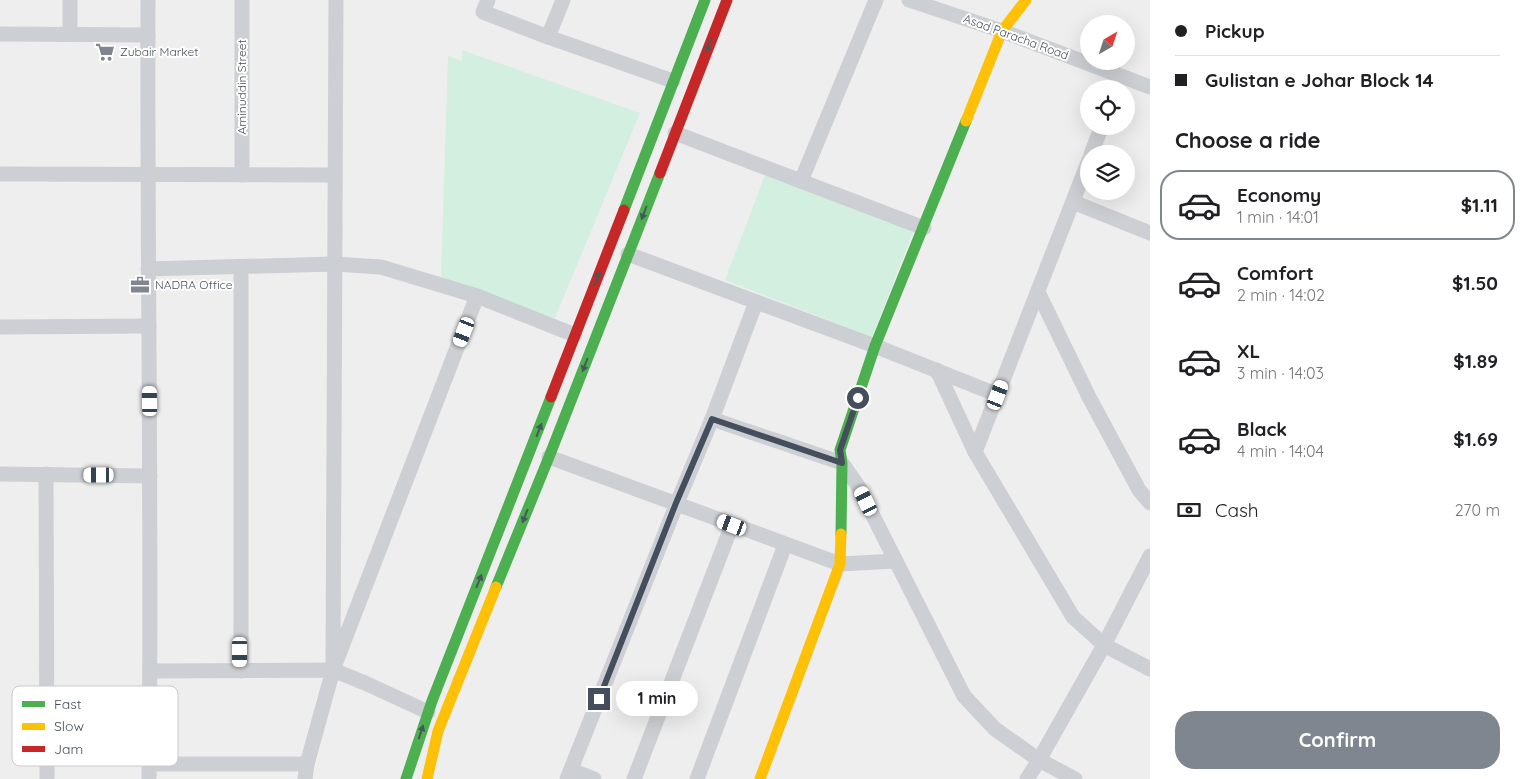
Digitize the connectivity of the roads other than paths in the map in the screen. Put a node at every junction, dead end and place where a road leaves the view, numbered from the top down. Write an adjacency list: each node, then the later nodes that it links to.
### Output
1 (70, 0): 14 (street)
2 (148, 0): 15 (street)
3 (242, 0): 24 (street, Aminuddin Street)
4 (336, 0): 25 (street)
5 (488, 0): 16 (street)
6 (563, 0): 16 (street)
7 (705, 0): 18 (street)
8 (727, 0): 21 (street, one-way to 21)
9 (876, 0): 26 (street)
10 (909, 0): 12 (street, Asad Paracha Road)
11 (1026, 0): 12 (street)
12 (1002, 32): 17 (street, Asad Paracha Road); 31 (street)
13 (0, 34): 14 (street)
14 (70, 34): 15 (street)
15 (148, 35): 23 (street)
16 (548, 37): 18 (street)
17 (1114, 80)
18 (673, 81): 27 (street)
19 (1135, 85): 20 (street, Asad Paracha Road)
20 (1150, 87)
21 (675, 133): 26 (street); 29 (street)
22 (0, 174): 23 (street)
23 (147, 174): 24 (street); 36 (street)
24 (242, 175): 25 (street)
25 (334, 176): 34 (street)
26 (801, 181): 31 (street)
27 (633, 184): 29 (street); 42 (street, one-way to 27)
28 (1080, 184): 30 (street)
29 (652, 191): 33 (street, one-way to 33)
30 (1073, 202): 32 (street); 37 (street)
31 (924, 228): 43 (street)
32 (1150, 234)
33 (628, 254): 39 (street); 48 (street, one-way to 48)
34 (334, 264): 35 (street); 38 (street); 64 (street)
35 (240, 267): 36 (street); 66 (street)
36 (148, 270): 40 (street)
37 (1038, 292): 45 (street); 56 (street)
38 (477, 296): 42 (street); 64 (street)
39 (756, 302): 43 (street); 46 (street)
40 (149, 326): 41 (street); 52 (street)
41 (0, 327)
42 (575, 335): 53 (street, one-way to 42)
43 (875, 346): 44 (street); 49 (street)
44 (937, 370): 45 (street); 47 (street)
45 (998, 395): 47 (street)
46 (712, 419): 49 (street); 55 (street)
47 (975, 452): 62 (street)
48 (549, 456): 54 (street); 55 (street)
49 (842, 463): 60 (street); 61 (street)
50 (0, 474): 51 (street)
51 (46, 474): 52 (street); 67 (street)
52 (150, 476): 65 (street)
53 (519, 480): 54 (street); 69 (street, one-way to 53)
54 (536, 488): 78 (street, one-way to 78)
55 (676, 503): 57 (street); 74 (street)
56 (1150, 503)
57 (732, 525): 58 (street); 80 (street)
58 (785, 545): 61 (street); 81 (street)
59 (1150, 556): 62 (street)
60 (896, 562): 61 (street); 70 (street)
61 (840, 564): 82 (street)
62 (1104, 645): 63 (street); 70 (street)
63 (1150, 669)
64 (333, 670): 66 (street); 69 (street); 71 (street)
65 (151, 671): 66 (street); 68 (street)
66 (240, 671)
67 (47, 686)
68 (151, 686)
69 (428, 712): 77 (street, one-way to 69)
70 (1039, 760): 83 (street); 84 (street)
71 (307, 764): 73 (street); 76 (street)
72 (47, 766): 75 (street)
73 (149, 772)
74 (569, 774): 79 (street)
75 (47, 779)
76 (305, 779)
77 (406, 779)
78 (427, 779)
79 (594, 779)
80 (634, 779)
81 (696, 779)
82 (760, 779)
83 (1027, 779)
84 (1075, 779)

